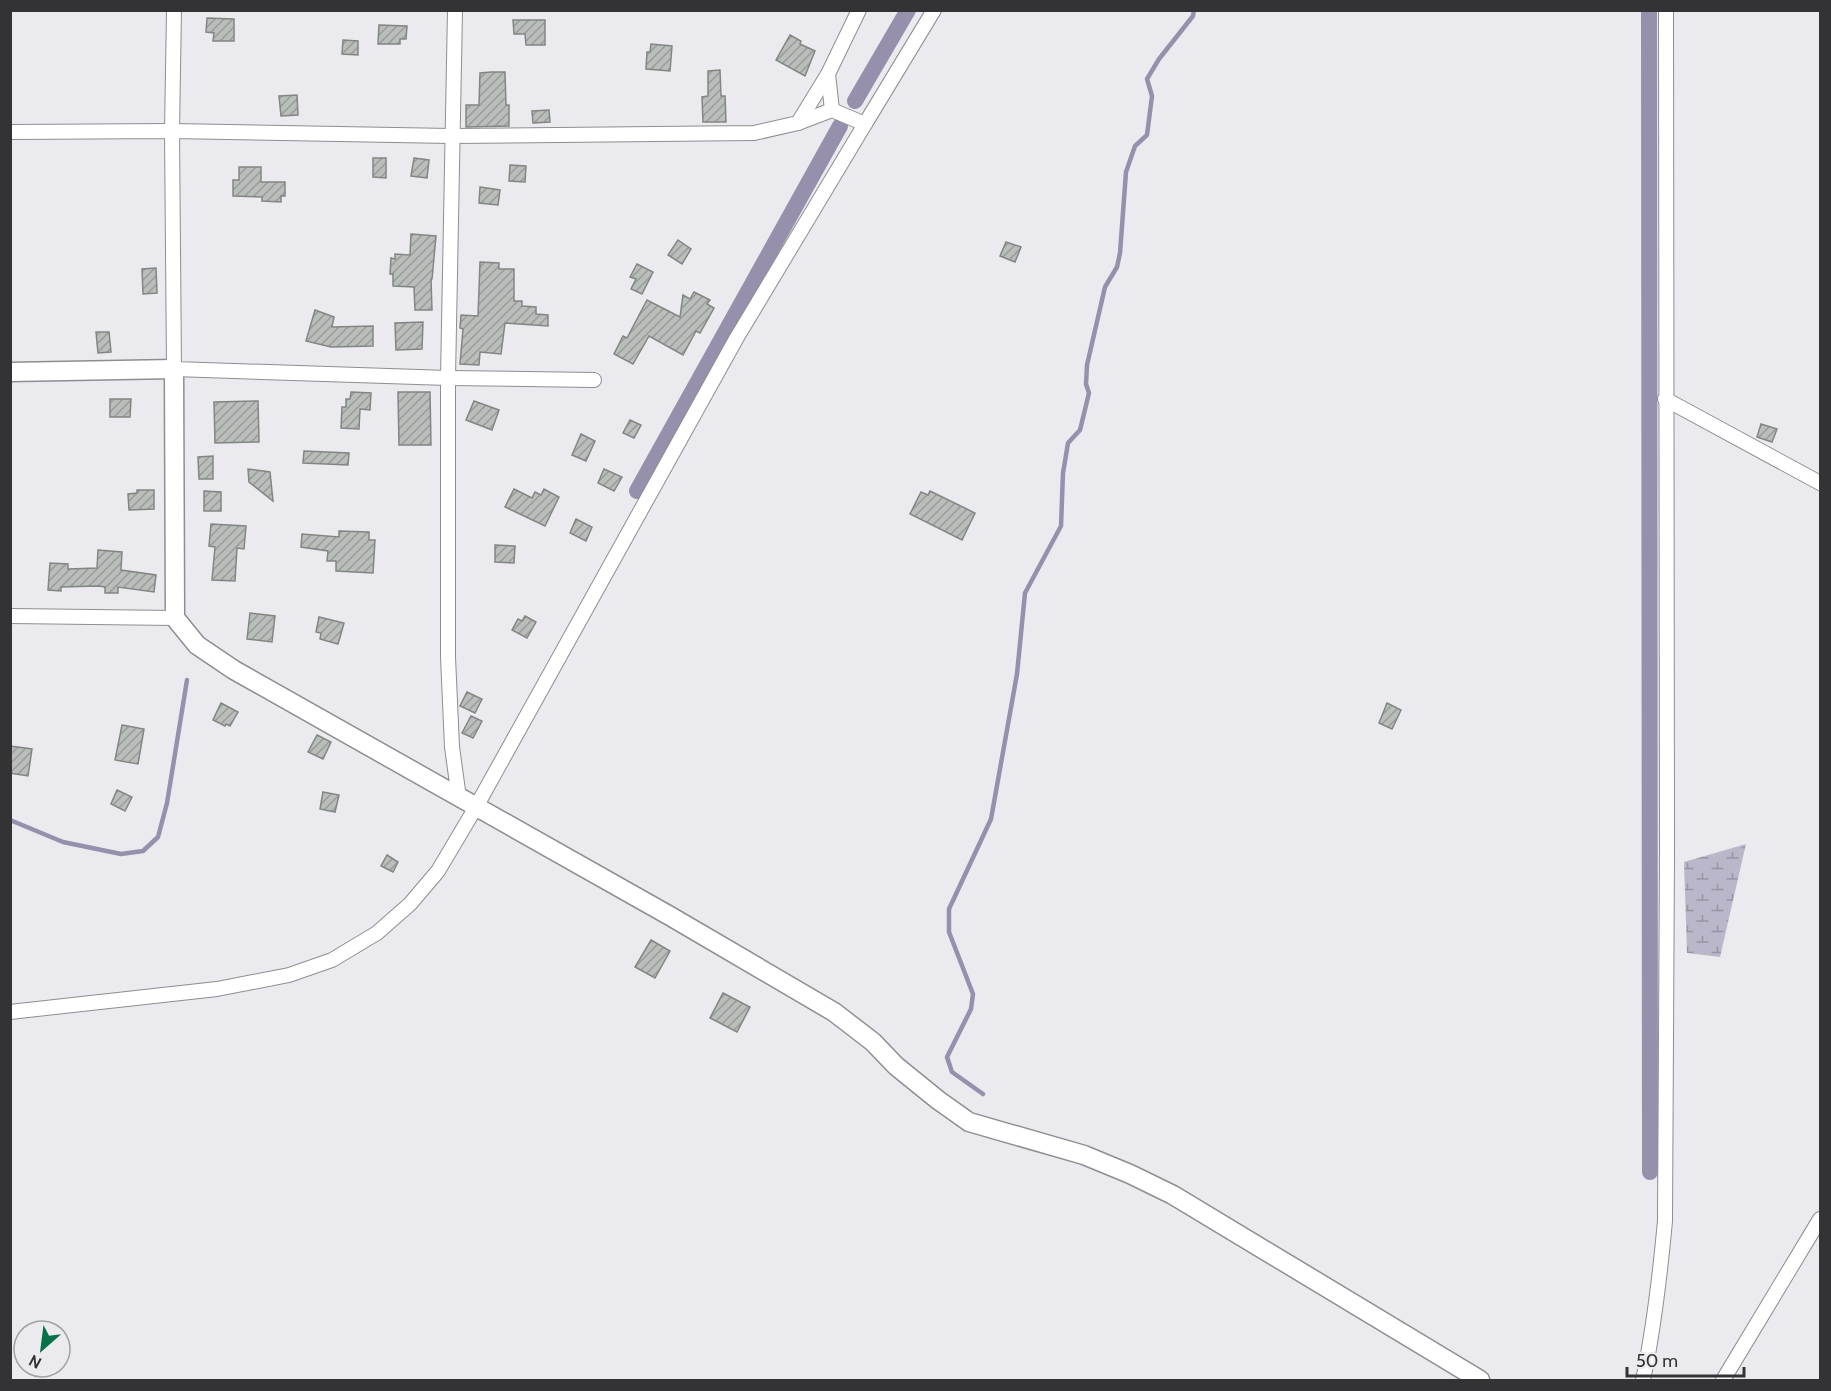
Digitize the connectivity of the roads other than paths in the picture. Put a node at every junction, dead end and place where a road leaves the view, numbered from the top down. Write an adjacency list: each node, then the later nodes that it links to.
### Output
1 (174, 10): 10 (street)
2 (455, 10): 12 (street)
3 (859, 10): 6 (street)
4 (934, 10): 9 (street)
5 (1666, 10): 17 (street)
6 (828, 74): 7 (street); 8 (street)
7 (832, 110): 8 (street); 9 (street)
8 (798, 123): 12 (street)
9 (865, 124): 22 (street)
10 (172, 131): 11 (street); 12 (street); 13 (street)
11 (10, 132)
12 (451, 136): 15 (street)
13 (174, 369): 14 (street); 15 (street); 20 (street)
14 (10, 372)
15 (448, 378): 16 (street); 21 (street)
16 (594, 380)
17 (1665, 399): 18 (street); 26 (street)
18 (1821, 483)
19 (10, 616): 20 (street)
20 (175, 618): 21 (street)
21 (459, 798): 22 (street)
22 (476, 807): 23 (street); 25 (street)
23 (10, 1012)
24 (1821, 1219): 27 (street)
25 (1480, 1380)
26 (1643, 1380)
27 (1723, 1380)

